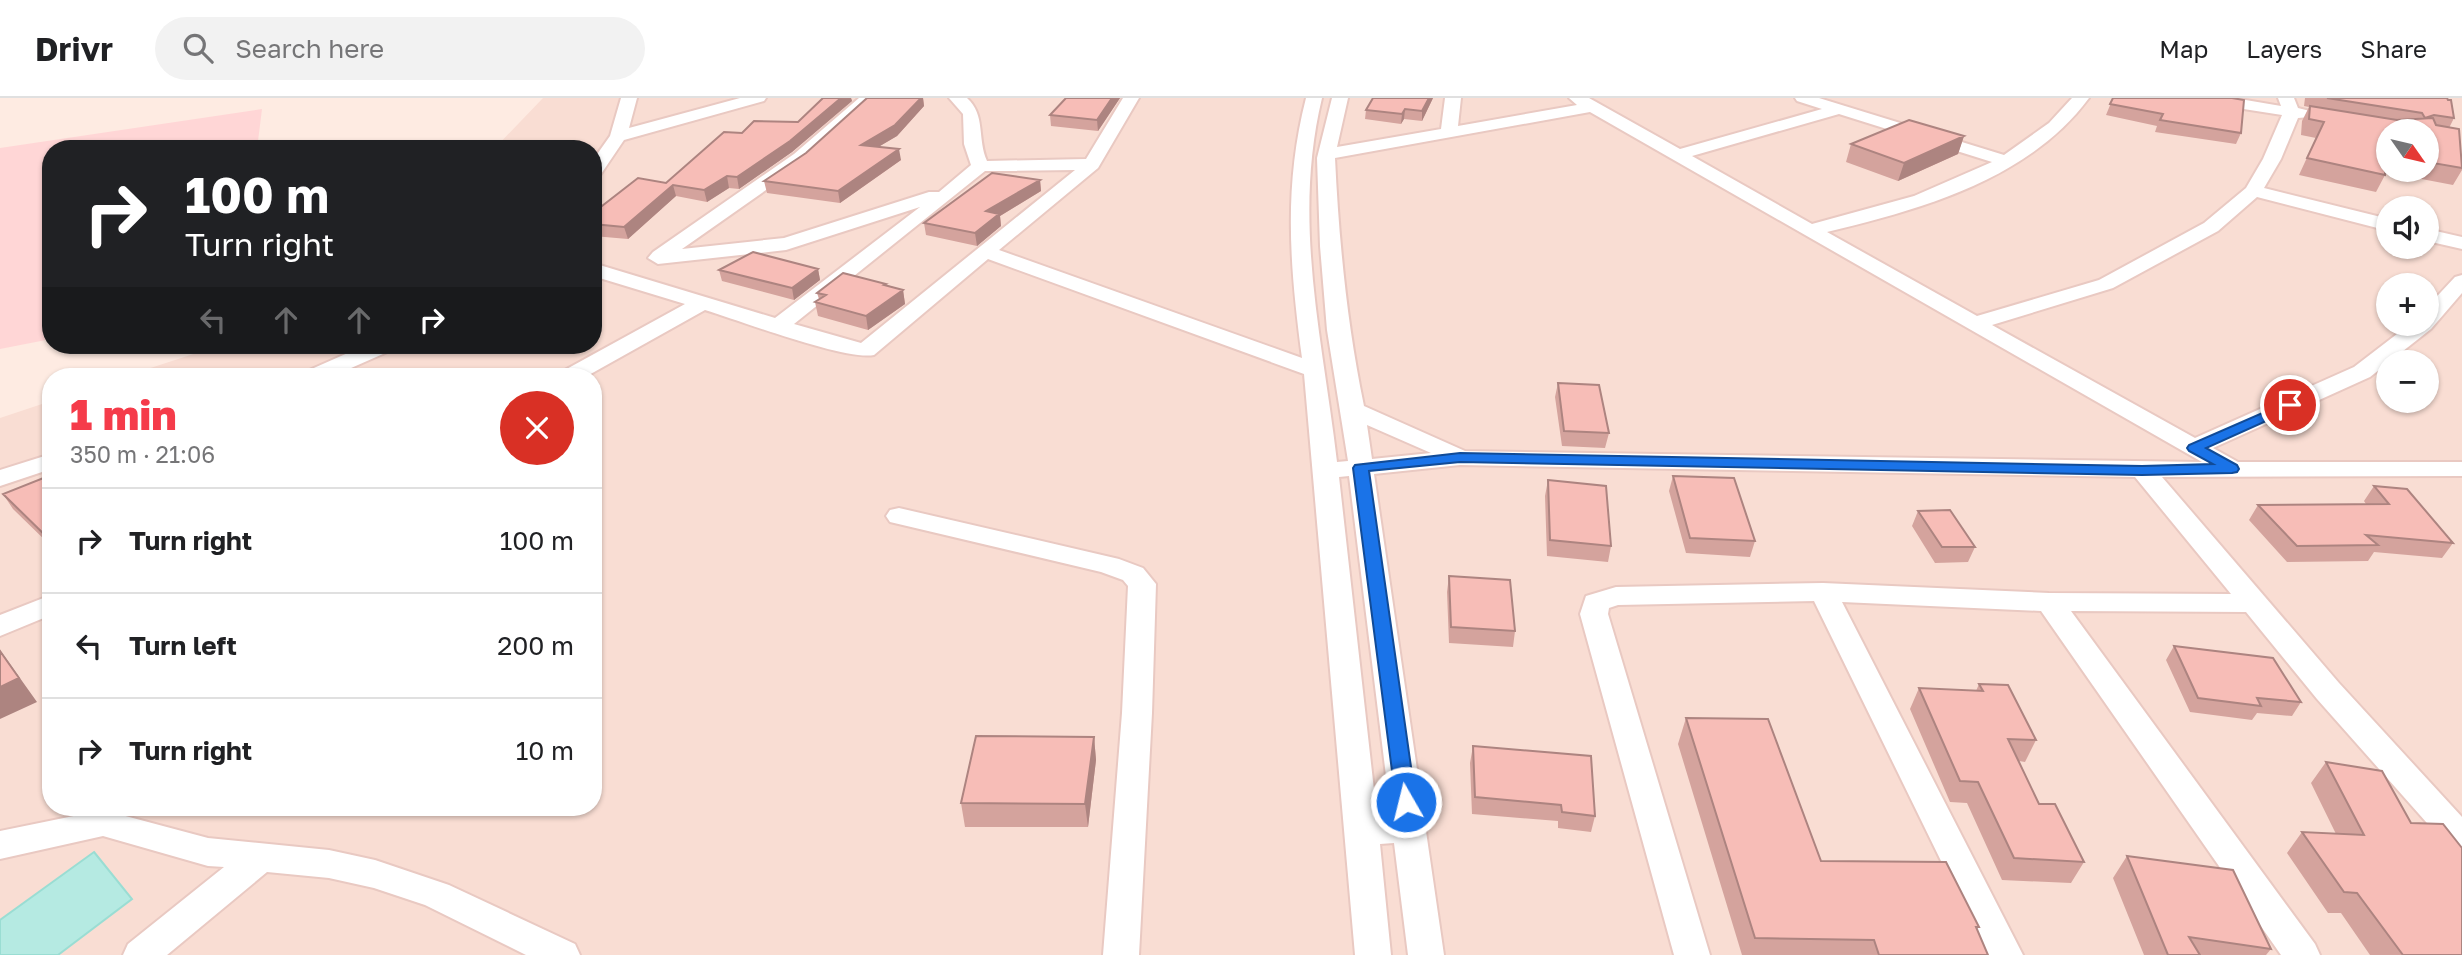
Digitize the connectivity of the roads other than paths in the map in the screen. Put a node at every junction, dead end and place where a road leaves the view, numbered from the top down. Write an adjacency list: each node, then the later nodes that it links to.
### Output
1 (629, 98): 16 (street)
2 (758, 98): 16 (street)
3 (868, 98): 32 (street)
4 (957, 98): 21 (street)
5 (1130, 98): 20 (street)
6 (1453, 98): 15 (street)
7 (1803, 98): 13 (street)
8 (2081, 98): 19 (street)
9 (2205, 98): 11 (street)
10 (1585, 102): 15 (street); 17 (street)
11 (2289, 105): 14 (street); 24 (street)
12 (1320, 106): 22 (street)
13 (1840, 109): 17 (street); 19 (street)
14 (2318, 116)
15 (1449, 133): 22 (street)
16 (618, 136): 18 (street)
17 (1678, 155): 26 (street)
18 (602, 160)
19 (2009, 162): 26 (street)
20 (1093, 164): 21 (street); 31 (street)
21 (981, 166): 23 (street)
22 (1318, 167): 29 (street); 30 (street)
23 (953, 191): 32 (street); 41 (street)
24 (2253, 191): 25 (street); 40 (street)
25 (2376, 222)
26 (1809, 230): 40 (street)
27 (2439, 238): 28 (street)
28 (2462, 243)
29 (1300, 246): 30 (street); 42 (street)
30 (1330, 246): 43 (street)
31 (986, 252): 41 (street); 48 (street)
32 (658, 258): 34 (street)
33 (602, 271): 34 (street)
34 (625, 277): 36 (street)
35 (2462, 281): 37 (street)
36 (704, 302): 41 (street); 47 (street)
37 (2439, 307)
38 (2462, 317): 39 (street)
39 (2439, 318)
40 (1975, 323): 50 (street)
41 (778, 326)
42 (1311, 330): 43 (street); 48 (street)
43 (1338, 330): 49 (street)
44 (2407, 336): 50 (street)
45 (364, 354): 46 (street)
46 (332, 368)
47 (586, 368)
48 (1316, 371): 57 (street)
49 (1353, 410): 51 (street); 53 (street)
50 (2194, 448): 54 (street)
51 (1460, 458): 53 (street); 56 (street)
52 (42, 464): 58 (street)
53 (1361, 468): 57 (street); 64 (street)
54 (2232, 469): 55 (street); 56 (street)
55 (2462, 469)
56 (2142, 470): 62 (street)
57 (1326, 471): 65 (street)
58 (0, 478)
59 (899, 516): 74 (street)
60 (1823, 592): 61 (street); 77 (street); 78 (street)
61 (2049, 603): 62 (street); 79 (street)
62 (2254, 603): 69 (street)
63 (42, 608): 66 (street)
64 (1380, 610): 65 (street); 67 (street)
65 (1340, 614): 68 (street)
66 (0, 626)
67 (1409, 829): 68 (street); 76 (street)
68 (1363, 831): 75 (street)
69 (2462, 839)
70 (0, 845): 71 (street)
71 (261, 857): 72 (street); 73 (street)
72 (141, 955)
73 (562, 955)
74 (1121, 955)
75 (1373, 955)
76 (1426, 955)
77 (1692, 955)
78 (2004, 955)
79 (2302, 955)

